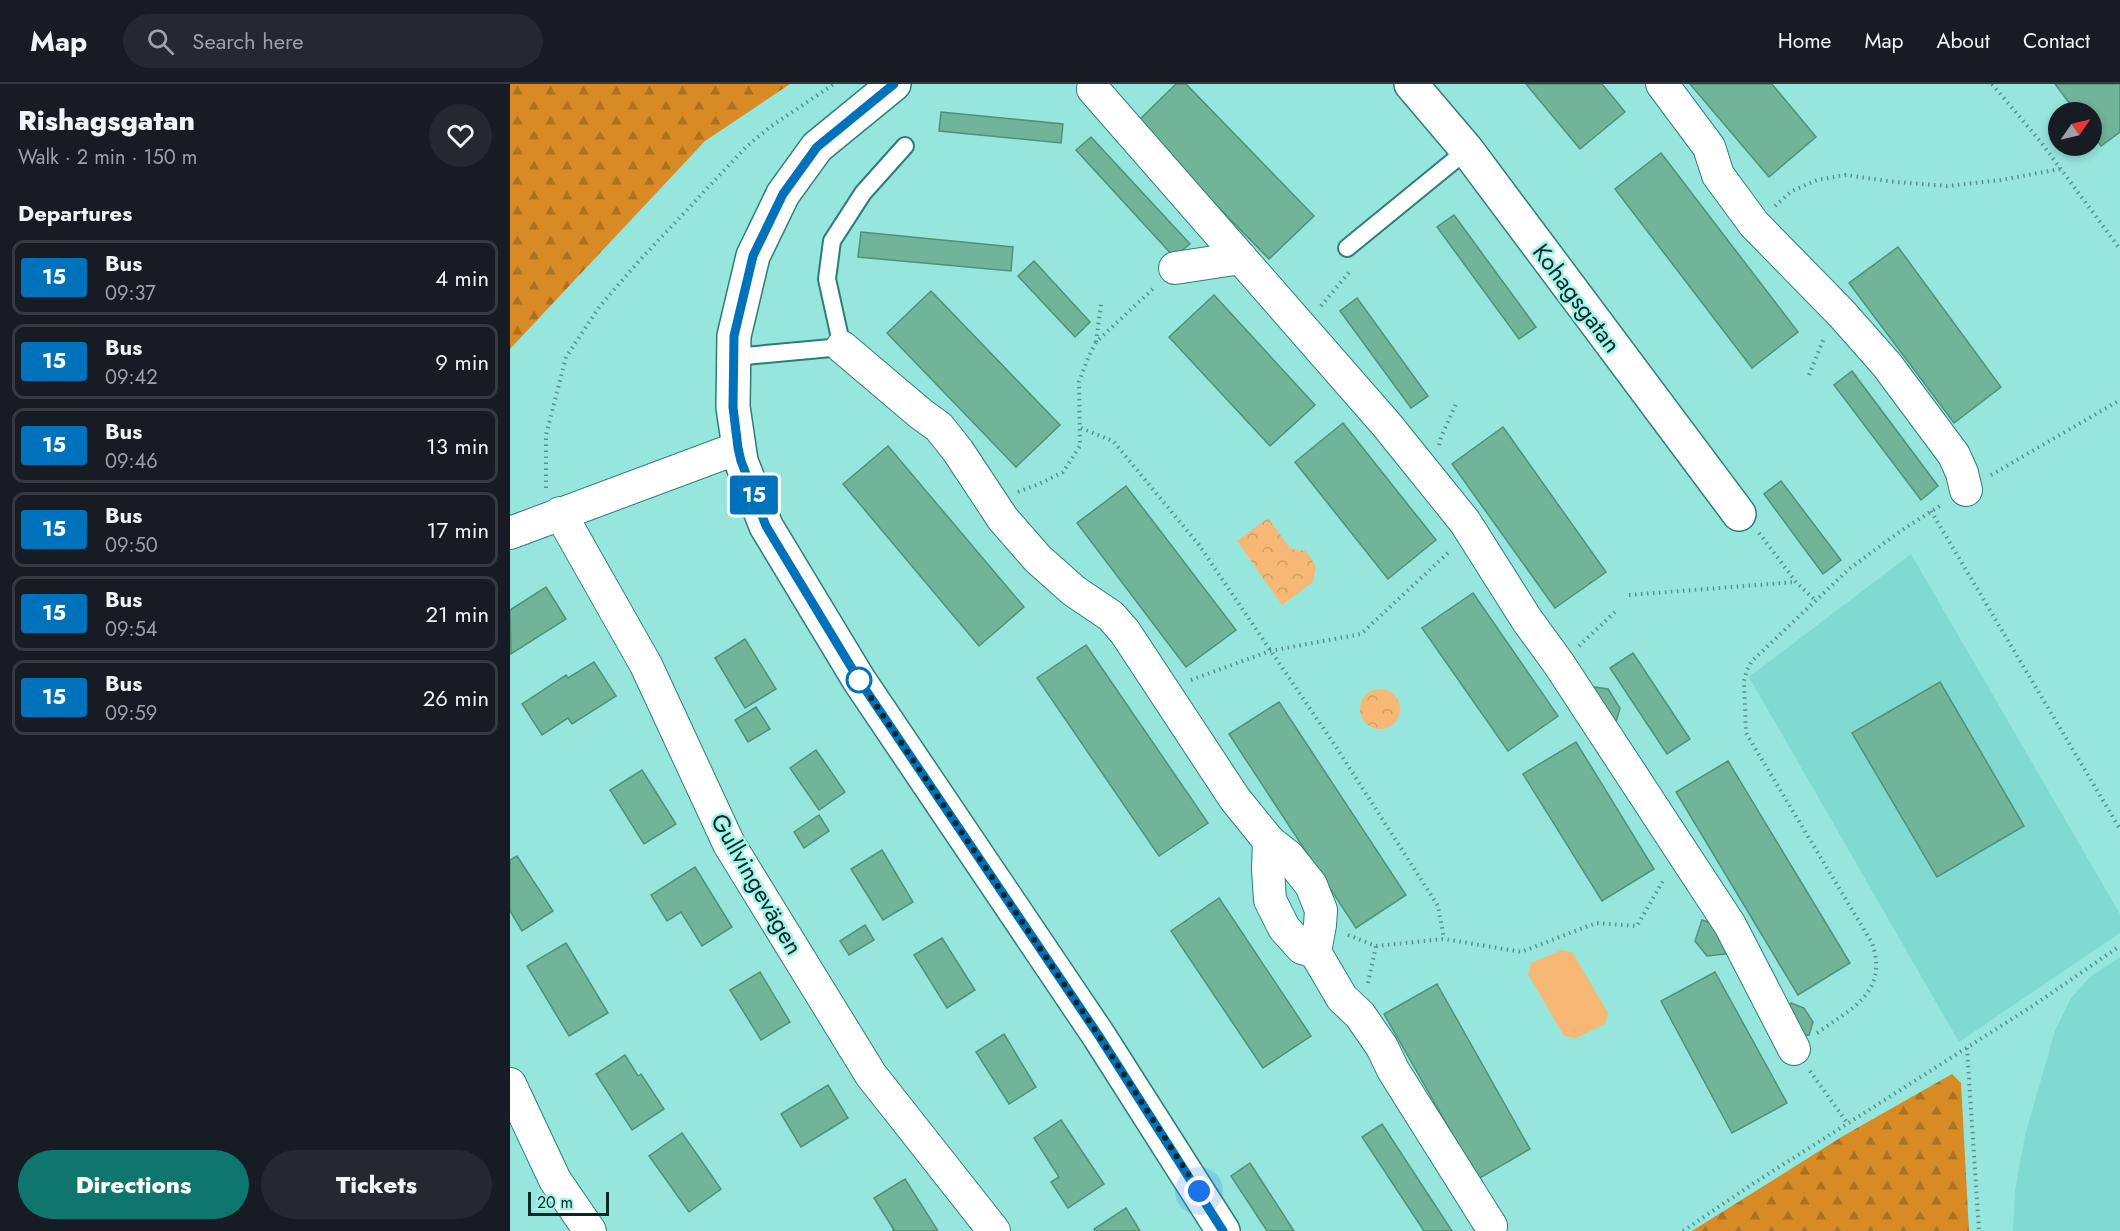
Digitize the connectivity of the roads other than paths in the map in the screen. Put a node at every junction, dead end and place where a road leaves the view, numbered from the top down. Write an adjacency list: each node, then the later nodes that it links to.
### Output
1 (894, 84): 11 (street)
2 (1411, 84): 6 (street, Kohagsgatan)
3 (1662, 84): 13 (street)
4 (1093, 89): 8 (street)
5 (905, 146): 10 (lane)
6 (1467, 150): 7 (lane); 15 (street, Kohagsgatan)
7 (1347, 248)
8 (1241, 258): 9 (street); 19 (street)
9 (1175, 268)
10 (842, 347): 11 (lane); 17 (street)
11 (734, 357): 12 (street)
12 (738, 448): 14 (street); 24 (street)
13 (1966, 490)
14 (560, 513): 16 (street); 23 (street, Gullvingevägen)
15 (1739, 514)
16 (510, 533)
17 (1269, 841): 18 (street); 18 (street)
18 (1317, 938): 21 (street)
19 (1794, 1049)
20 (510, 1084): 22 (street)
21 (1492, 1229)
22 (590, 1231)
23 (994, 1231)
24 (1223, 1231)

